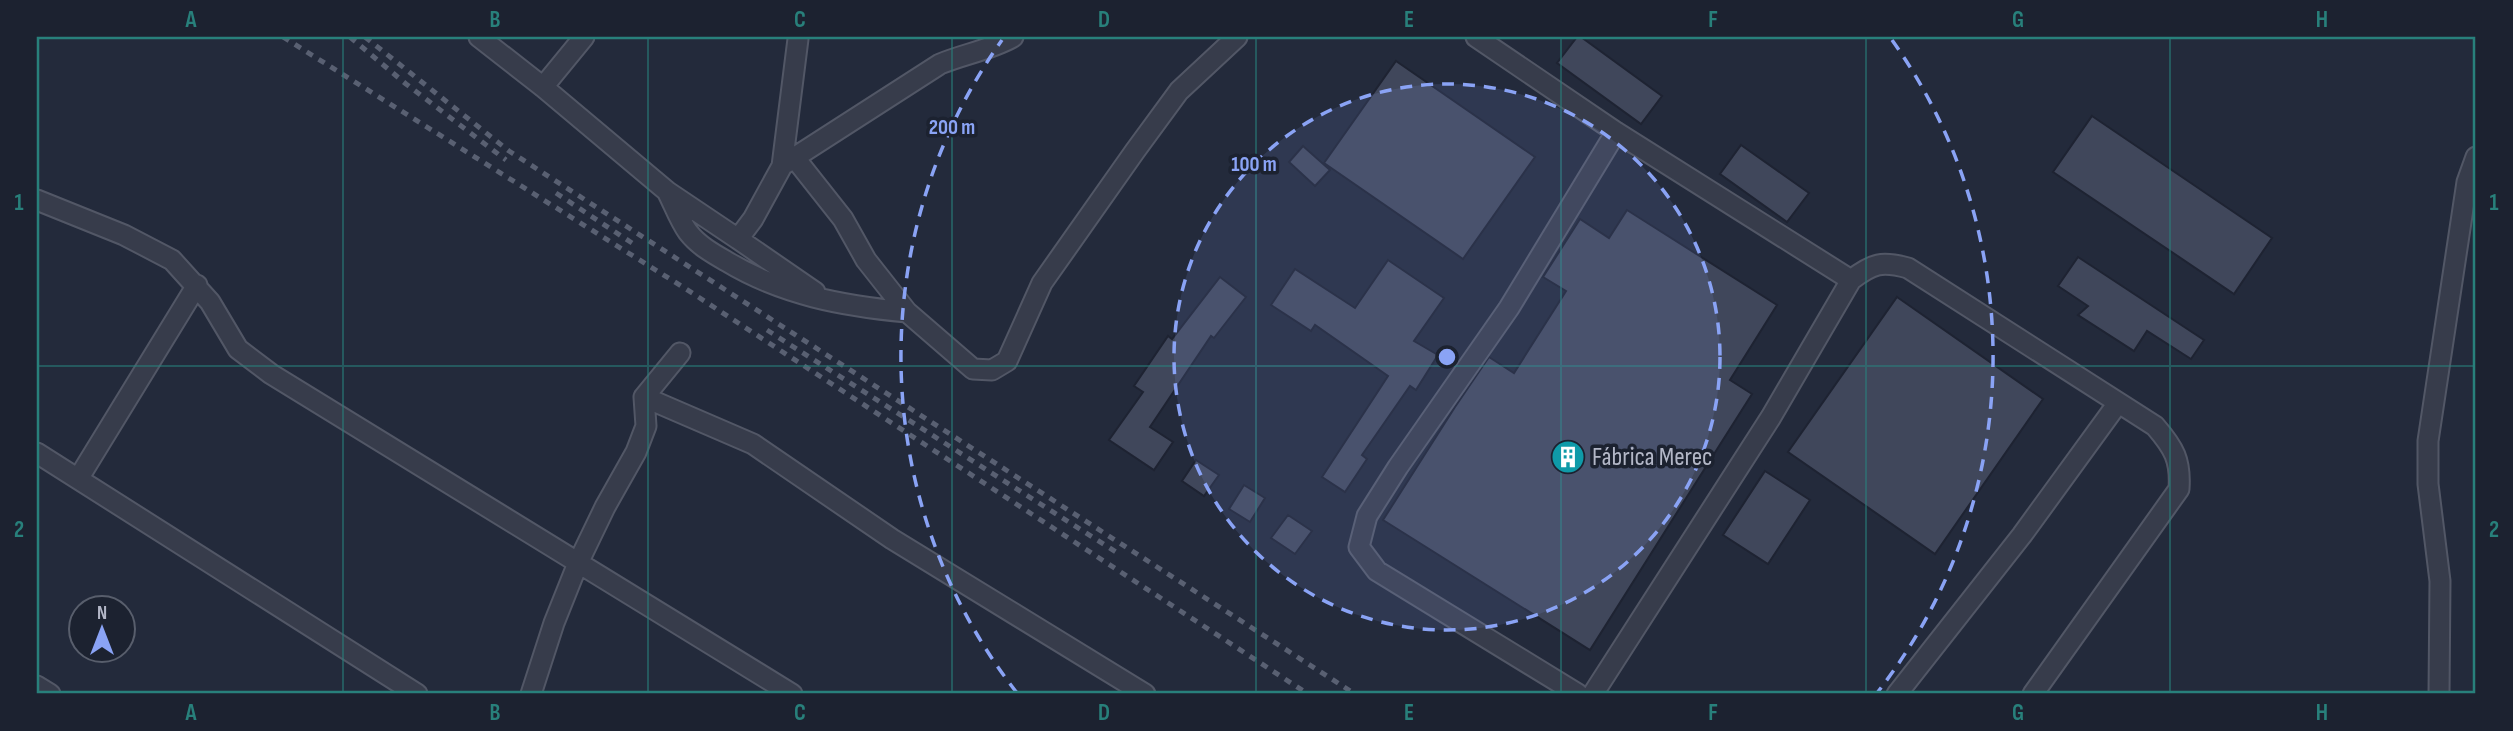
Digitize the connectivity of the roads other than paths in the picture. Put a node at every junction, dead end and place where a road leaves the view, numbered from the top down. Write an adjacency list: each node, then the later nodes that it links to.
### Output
1 (479, 37): 7 (street)
2 (584, 37): 7 (street)
3 (1013, 37): 10 (street)
4 (1237, 37): 17 (street)
5 (1476, 37): 8 (street)
6 (800, 38): 10 (street)
7 (543, 87): 11 (street)
8 (1616, 132): 14 (street); 30 (street)
9 (2476, 157): 34 (street)
10 (788, 161): 13 (street); 17 (street)
11 (668, 192): 13 (street); 16 (street)
12 (37, 200): 15 (street)
13 (738, 239): 16 (street)
14 (1851, 280): 20 (street); 31 (street)
15 (197, 285): 22 (street); 23 (street)
16 (830, 302): 17 (street)
17 (908, 312)
18 (680, 353): 19 (street)
19 (644, 397): 23 (street); 29 (street)
20 (2118, 402): 32 (street); 33 (street)
21 (37, 453): 22 (street)
22 (78, 480): 26 (street)
23 (578, 563): 27 (street); 28 (street)
24 (37, 686): 25 (street)
25 (50, 694)
26 (417, 694)
27 (531, 694)
28 (792, 694)
29 (1144, 694)
30 (1578, 694)
31 (1593, 694)
32 (1897, 694)
33 (2033, 694)
34 (2439, 694)

